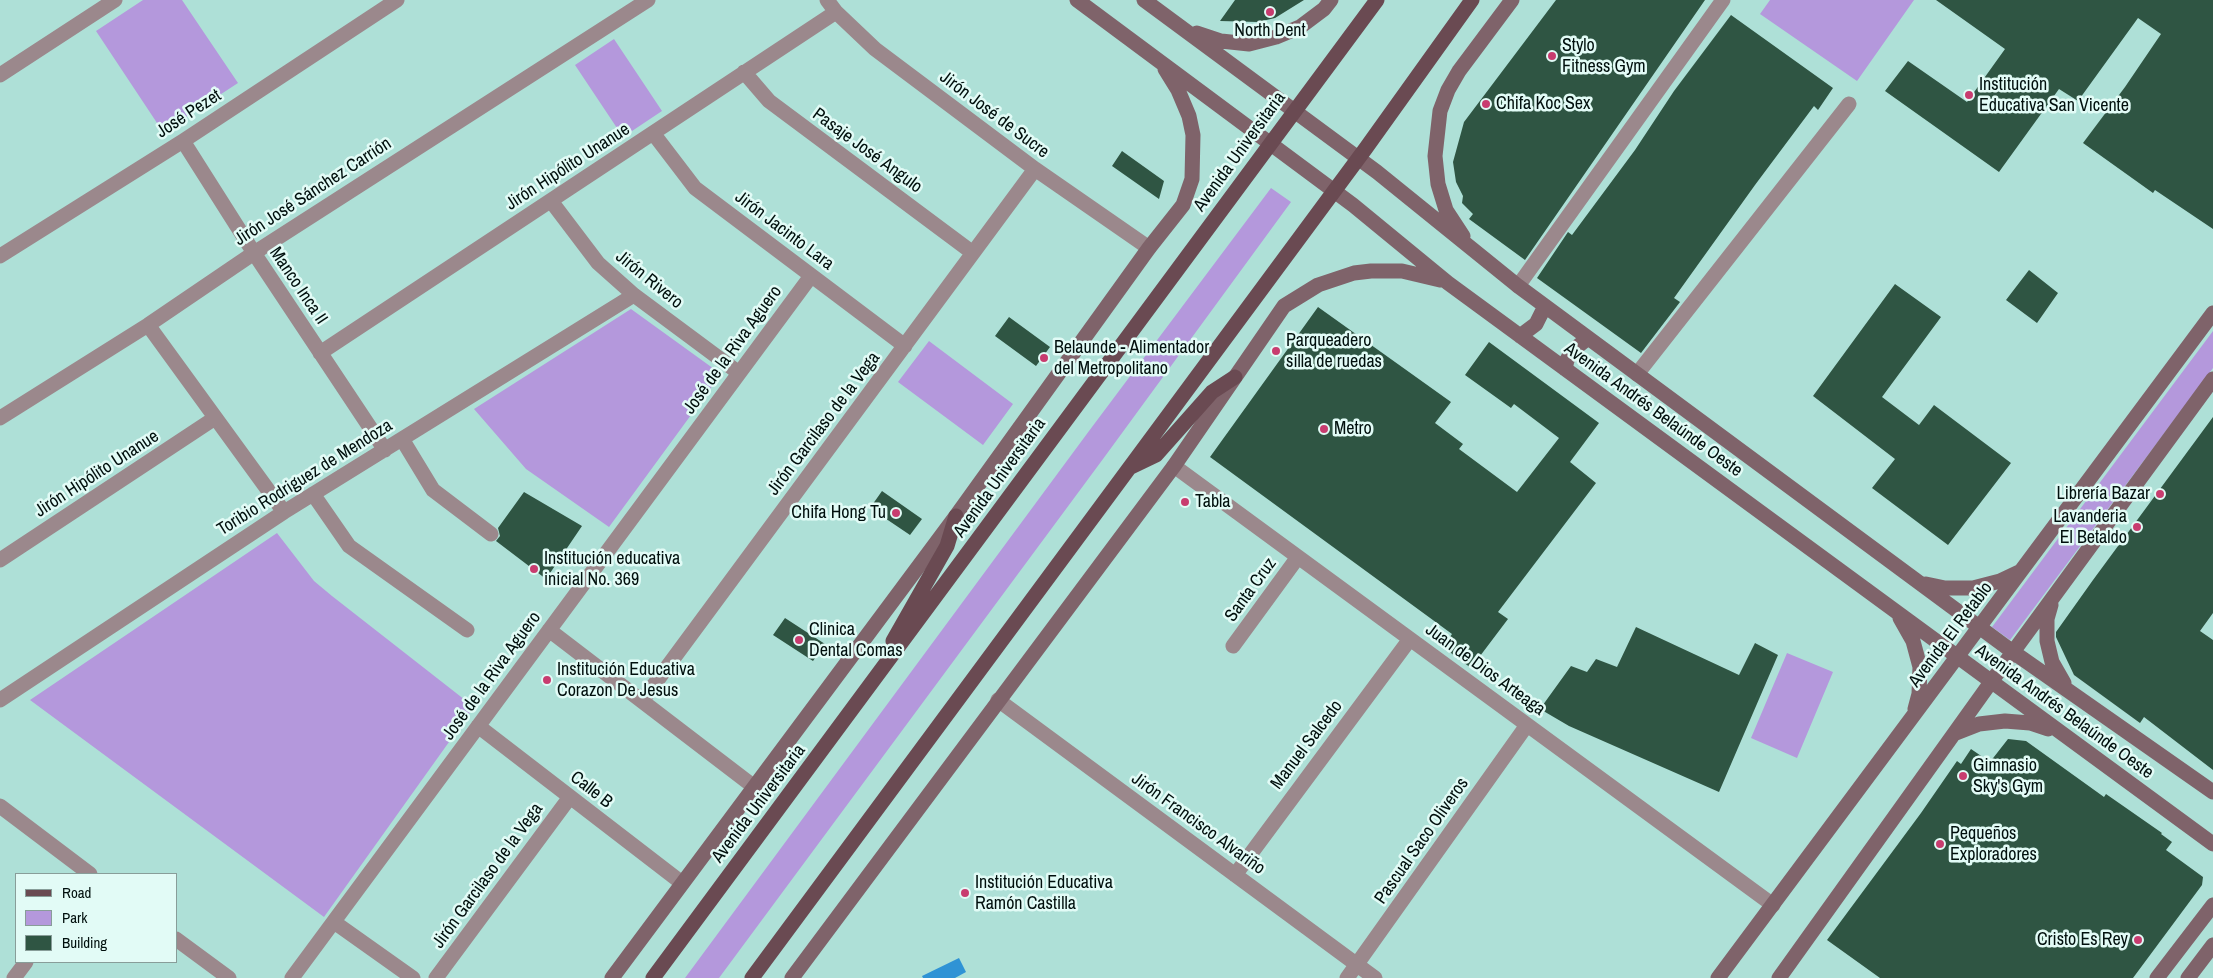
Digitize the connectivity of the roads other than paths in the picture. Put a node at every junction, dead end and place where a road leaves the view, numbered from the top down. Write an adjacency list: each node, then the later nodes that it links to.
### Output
1 (114, 0): 15 (street)
2 (396, 0): 19 (street, José Pezet)
3 (648, 0): 27 (street, Jirón José Sánchez Carrión)
4 (1077, 0): 13 (street, Avenida Andrés Belaúnde Oeste)
5 (1144, 0): 12 (street, Avenida Andrés Belaúnde Oeste)
6 (1331, 0): 12 (street)
7 (1376, 0): 17 (main road, Avenida Universitaria)
8 (1472, 0): 21 (main road)
9 (1512, 0): 26 (street)
10 (1723, 0): 32 (street)
11 (832, 6): 14 (street, Jirón Hipólito Unanue); 22 (street, Jirón José de Sucre)
12 (1187, 30): 17 (street, Avenida Andrés Belaúnde Oeste)
13 (1160, 62): 20 (street, Avenida Andrés Belaúnde Oeste); 25 (street, Avenida Universitaria)
14 (744, 72): 18 (street, Jirón Hipólito Unanue); 28 (street, Pasaje José Angulo)
15 (0, 75)
16 (1849, 104): 43 (street)
17 (1295, 110): 20 (main road, Avenida Universitaria); 21 (street, Avenida Andrés Belaúnde Oeste)
18 (653, 133): 24 (street, Jirón Hipólito Unanue); 30 (street, Jirón Jacinto Lara)
19 (183, 141): 27 (street, Manco Inca II); 29 (street, José Pezet)
20 (1270, 143): 23 (street, Avenida Andrés Belaúnde Oeste); 69 (main road, Avenida Universitaria)
21 (1358, 158): 23 (main road); 26 (street, Avenida Andrés Belaúnde Oeste)
22 (1035, 169): 25 (street, Jirón José de Sucre); 28 (street, Jirón Garcilaso de la Vega)
23 (1334, 191): 31 (street, Avenida Andrés Belaúnde Oeste); 51 (main road)
24 (551, 201): 33 (street, Jirón Rivero); 40 (street, Jirón Hipólito Unanue)
25 (1149, 248): 54 (street, Avenida Universitaria)
26 (1470, 248): 32 (street, Avenida Andrés Belaúnde Oeste)
27 (254, 252): 36 (street, Jirón José Sánchez Carrión); 40 (street, Manco Inca II)
28 (974, 252): 39 (street, Jirón Garcilaso de la Vega)
29 (0, 256)
30 (811, 276): 39 (street, Jirón Jacinto Lara); 42 (street, José de la Riva Aguero)
31 (1448, 283): 37 (street, Avenida Andrés Belaúnde Oeste); 44 (street)
32 (1518, 286): 34 (street, Avenida Andrés Belaúnde Oeste)
33 (634, 295): 42 (street, Jirón Rivero); 48 (street, Toribio Rodriguez de Mendoza)
34 (1545, 306): 37 (street); 38 (street, Avenida Andrés Belaúnde Oeste)
35 (2213, 313): 58 (street, Avenida El Retablo)
36 (148, 325): 46 (street, Jirón José Sánchez Carrión); 47 (street)
37 (1520, 336): 41 (street, Avenida Andrés Belaúnde Oeste)
38 (1588, 338): 41 (street); 43 (street, Avenida Andrés Belaúnde Oeste)
39 (905, 346): 74 (street, Jirón Garcilaso de la Vega)
40 (320, 353): 49 (street, Manco Inca II)
41 (1565, 369): 61 (street, Avenida Andrés Belaúnde Oeste)
42 (739, 373): 64 (street, José de la Riva Aguero)
43 (1637, 374): 59 (street, Avenida Andrés Belaúnde Oeste)
44 (1235, 378): 50 (street); 51 (main road)
45 (2213, 379): 60 (street)
46 (0, 418)
47 (215, 418): 53 (street); 57 (street, Jirón Hipólito Unanue)
48 (402, 439): 49 (street, Toribio Rodriguez de Mendoza); 55 (street)
49 (385, 450): 52 (street, Toribio Rodriguez de Mendoza)
50 (1174, 466): 56 (street, Juan de Dios Arteaga); 73 (street)
51 (1128, 468): 102 (main road)
52 (313, 494): 53 (street, Toribio Rodriguez de Mendoza); 63 (street)
53 (284, 512): 72 (street, Toribio Rodriguez de Mendoza)
54 (956, 516): 69 (main road); 80 (street, Avenida Universitaria)
55 (491, 534)
56 (1298, 557): 65 (street, Juan de Dios Arteaga); 66 (street, Santa Cruz)
57 (0, 560)
58 (2025, 568): 59 (street); 62 (street, Avenida El Retablo)
59 (1917, 582): 62 (street, Avenida Andrés Belaúnde Oeste)
60 (2054, 598): 67 (street); 71 (street)
61 (1890, 607): 68 (street, Avenida Andrés Belaúnde Oeste); 75 (street)
62 (1981, 627): 67 (street, Avenida Andrés Belaúnde Oeste); 68 (street, Avenida El Retablo)
63 (467, 630)
64 (549, 630): 74 (street); 77 (street, José de la Riva Aguero)
65 (1410, 639): 76 (street, Juan de Dios Arteaga); 86 (street, Manuel Salcedo)
66 (1233, 646)
67 (2013, 652): 70 (street); 71 (street, Avenida Andrés Belaúnde Oeste)
68 (1958, 657): 70 (street, Avenida Andrés Belaúnde Oeste); 75 (street, Avenida El Retablo)
69 (884, 667): 101 (main road, Avenida Universitaria)
70 (1992, 682): 78 (street); 79 (street, Avenida Andrés Belaúnde Oeste)
71 (2069, 690): 81 (street, Avenida Andrés Belaúnde Oeste)
72 (0, 700)
73 (998, 700): 86 (street, Jirón Francisco Alvariño); 103 (street)
74 (642, 701): 80 (street)
75 (1911, 719): 88 (street, Avenida El Retablo)
76 (1527, 725): 88 (street, Juan de Dios Arteaga); 94 (street, Pascual Saco Oliveros)
77 (478, 726): 82 (street, Calle B); 90 (street, José de la Riva Aguero)
78 (1956, 734): 79 (street); 107 (street)
79 (2066, 737): 84 (street, Avenida Andrés Belaúnde Oeste)
80 (753, 786): 87 (street, Avenida Universitaria)
81 (2213, 792)
82 (570, 797): 87 (street, Calle B); 99 (street, Jirón Garcilaso de la Vega)
83 (0, 806): 85 (street)
84 (2213, 844)
85 (89, 873)
86 (1235, 874): 94 (street, Jirón Francisco Alvariño)
87 (682, 883): 100 (street, Avenida Universitaria)
88 (1773, 905): 106 (street, Avenida El Retablo)
89 (2213, 905): 108 (street)
90 (334, 922): 97 (street, José de la Riva Aguero); 98 (street)
91 (178, 940): 96 (street)
92 (2213, 945): 109 (street)
93 (25, 963): 95 (street)
94 (1357, 965): 104 (street, Pascual Saco Oliveros); 105 (street, Jirón Francisco Alvariño)
95 (14, 978)
96 (229, 978)
97 (292, 978)
98 (413, 978)
99 (436, 978)
100 (612, 978)
101 (653, 978)
102 (752, 978)
103 (792, 978)
104 (1347, 978)
105 (1375, 978)
106 (1718, 978)
107 (1779, 978)
108 (2158, 978)
109 (2188, 978)

